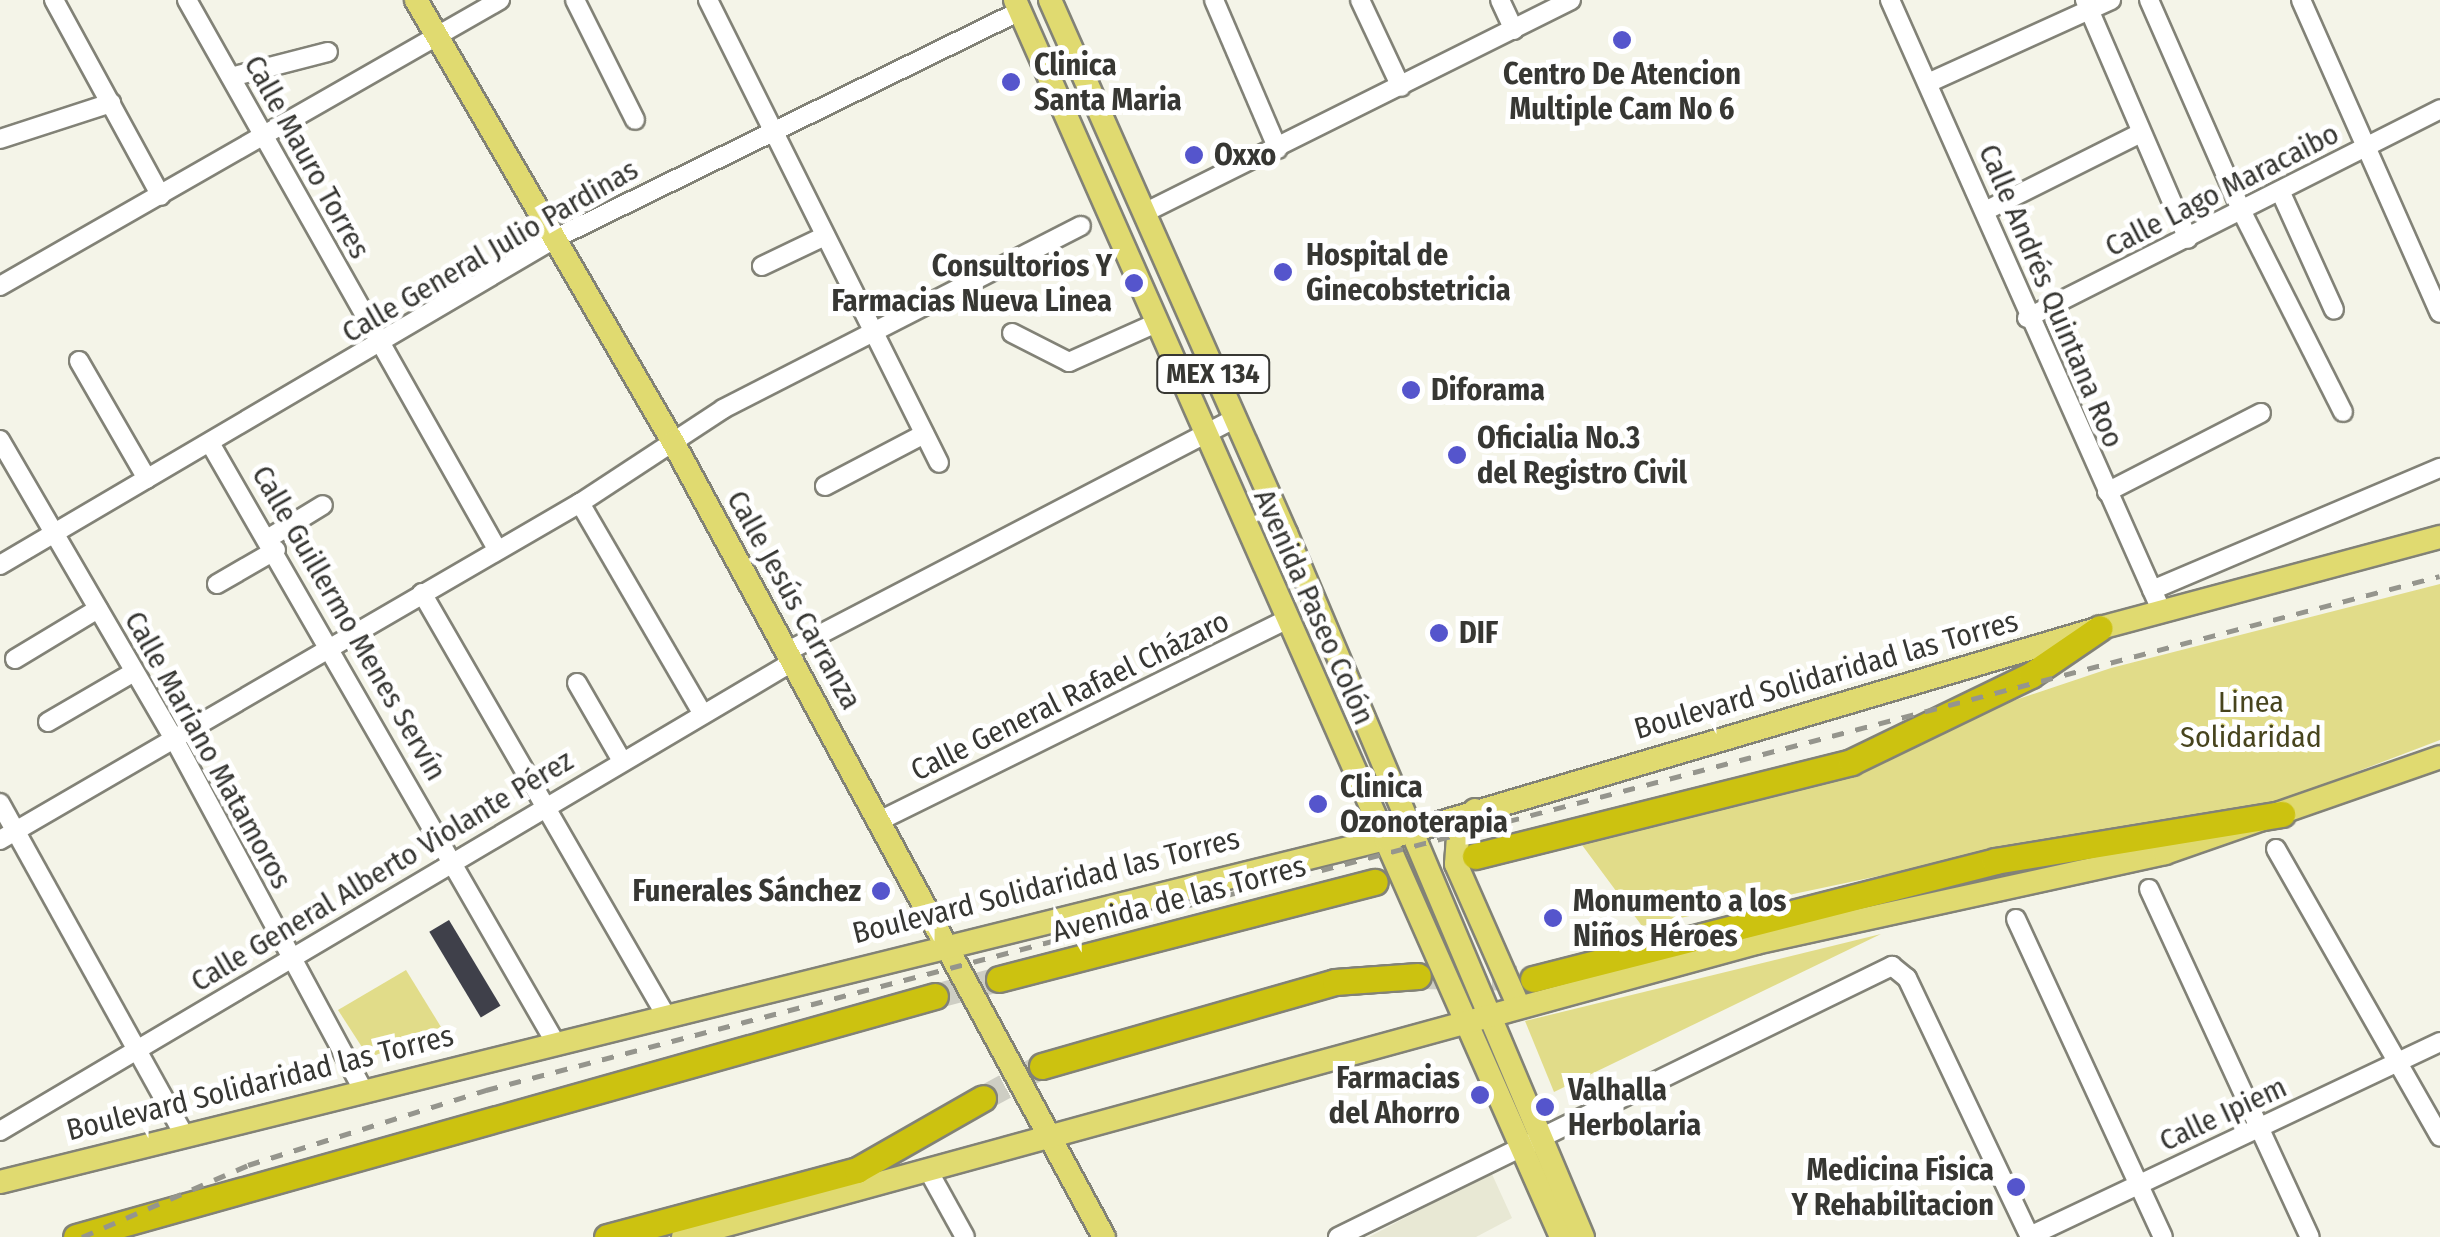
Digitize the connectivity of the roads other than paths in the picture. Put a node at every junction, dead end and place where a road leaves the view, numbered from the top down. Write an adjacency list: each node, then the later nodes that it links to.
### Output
1 (54, 0): 24 (street)
2 (187, 0): 21 (street, Calle Mauro Torres)
3 (416, 0): 19 (main road, Calle Jesús Carranza)
4 (500, 0): 19 (street)
5 (575, 0): 26 (street)
6 (708, 0): 27 (street)
7 (1050, 0): 37 (main road, Avenida Paseo Colón / MEX 134)
8 (1214, 0): 32 (street)
9 (1360, 0): 23 (street)
10 (1500, 0): 18 (street)
11 (1570, 0): 18 (street)
12 (1890, 0): 22 (street, Calle Andrés Quintana Roo)
13 (2111, 0): 16 (street)
14 (2149, 0): 36 (street)
15 (2301, 0): 31 (street)
16 (2088, 5): 22 (street); 28 (street)
17 (1018, 6): 27 (street, Calle General Julio Pardinas); 47 (main road, Avenida Paseo Colón / MEX 134)
18 (1514, 30): 23 (street)
19 (437, 36): 29 (street); 40 (main road, Calle Jesús Carranza)
20 (328, 52): 21 (street)
21 (231, 77): 29 (street, Calle Mauro Torres)
22 (1928, 83): 35 (street, Calle Andrés Quintana Roo)
23 (1401, 87): 32 (street)
24 (110, 103): 30 (street); 34 (street)
25 (2440, 109): 31 (street, Calle Lago Maracaibo)
26 (635, 120)
27 (775, 130): 39 (street); 40 (street, Calle General Julio Pardinas)
28 (2140, 133): 35 (street); 41 (street)
29 (264, 136): 34 (street); 50 (street, Calle Mauro Torres)
30 (0, 138)
31 (2368, 148): 33 (street, Calle Lago Maracaibo); 45 (street)
32 (1278, 149): 37 (street)
33 (2281, 193): 36 (street, Calle Lago Maracaibo); 44 (street)
34 (161, 196): 43 (street)
35 (1985, 212): 46 (street, Calle Andrés Quintana Roo)
36 (2242, 212): 41 (street, Calle Lago Maracaibo); 52 (street)
37 (1144, 214): 54 (main road, Avenida Paseo Colón / MEX 134)
38 (1081, 226): 48 (street)
39 (825, 236): 42 (street); 48 (street)
40 (556, 238): 50 (street, Calle General Julio Pardinas); 58 (main road, Calle Jesús Carranza)
41 (2188, 239): 46 (street, Calle Lago Maracaibo)
42 (762, 266)
43 (0, 286)
44 (2334, 310)
45 (2440, 313)
46 (2028, 318): 64 (street, Calle Andrés Quintana Roo)
47 (1156, 323): 49 (street); 56 (main road, Avenida Paseo Colón / MEX 134)
48 (872, 331): 55 (street); 58 (street)
49 (1012, 333)
50 (381, 344): 59 (street, Calle General Julio Pardinas); 72 (street, Calle Mauro Torres)
51 (79, 361): 62 (street)
52 (2343, 412)
53 (2262, 413): 64 (street)
54 (1232, 420): 56 (street, Calle General Alberto Violante Pérez); 67 (main road, Avenida Paseo Colón / MEX 134)
55 (924, 434): 60 (street); 63 (street)
56 (1205, 434): 71 (main road, Avenida Paseo Colón / MEX 134); 82 (street, Calle General Alberto Violante Pérez)
57 (0, 440): 68 (street, Calle Mariano Matamoros)
58 (673, 442): 65 (street); 82 (main road, Calle Jesús Carranza)
59 (210, 443): 62 (street, Calle General Julio Pardinas); 70 (street, Calle Guillermo Menes Servín)
60 (939, 463)
61 (2440, 468): 75 (street)
62 (146, 480): 68 (street, Calle General Julio Pardinas)
63 (826, 486)
64 (2107, 492): 75 (street, Calle Andrés Quintana Roo)
65 (580, 503): 72 (street); 86 (street)
66 (323, 505): 70 (street)
67 (1286, 533): 71 (main road); 96 (main road, Avenida Paseo Colón / MEX 134)
68 (52, 534): 73 (street, Calle General Julio Pardinas); 77 (street, Calle Mariano Matamoros)
69 (2440, 538): 78 (main road, Boulevard Solidaridad las Torres)
70 (273, 544): 74 (street); 81 (street, Calle Guillermo Menes Servín)
71 (1256, 548): 79 (main road, Avenida Paseo Colón / MEX 134)
72 (497, 550): 76 (street)
73 (0, 564)
74 (217, 584)
75 (2152, 590): 78 (street, Calle Andrés Quintana Roo)
76 (422, 592): 81 (street); 91 (street)
77 (98, 609): 83 (street); 84 (street, Calle Mariano Matamoros)
78 (2162, 612): 80 (main road, Boulevard Solidaridad las Torres)
79 (1286, 620): 95 (street, Calle General Rafael Cházaro); 98 (main road, Avenida Paseo Colón / MEX 134)
80 (2100, 628): 93 (main road, Boulevard Solidaridad las Torres); 100 (highway, Boulevard Solidaridad las Torres)
81 (332, 644): 88 (street); 101 (street, Calle Guillermo Menes Servín)
82 (791, 656): 86 (street, Calle General Alberto Violante Pérez); 95 (main road, Calle Jesús Carranza)
83 (15, 660)
84 (134, 672): 87 (street); 88 (street, Calle Mariano Matamoros)
85 (577, 683): 90 (street)
86 (702, 714): 90 (street, Calle General Alberto Violante Pérez)
87 (48, 722)
88 (173, 737): 97 (street); 106 (street, Calle Mariano Matamoros)
89 (2440, 756): 94 (main road)
90 (622, 760): 91 (street, Calle General Alberto Violante Pérez)
91 (548, 802): 101 (street, Calle General Alberto Violante Pérez); 113 (street)
92 (0, 803): 97 (street)
93 (1475, 810): 96 (main road, Boulevard Solidaridad las Torres); 111 (main road)
94 (2282, 814): 108 (highway); 111 (main road)
95 (879, 821): 105 (main road, Calle Jesús Carranza)
96 (1414, 831): 98 (main road, Boulevard Solidaridad las Torres); 112 (main road, Avenida Paseo Colón / MEX 134)
97 (8, 835): 117 (street)
98 (1385, 839): 105 (main road, Boulevard Solidaridad las Torres); 114 (main road, Avenida Paseo Colón / MEX 134)
99 (2276, 849): 118 (street)
100 (1475, 856)
101 (453, 858): 106 (street, Calle General Alberto Violante Pérez); 115 (street, Calle Guillermo Menes Servín)
102 (1375, 882): 109 (highway, Avenida de las Torres)
103 (2149, 889): 122 (street)
104 (2016, 919): 130 (street)
105 (946, 944): 113 (main road, Boulevard Solidaridad las Torres); 124 (main road, Calle Jesús Carranza)
106 (291, 957): 117 (street, Calle General Alberto Violante Pérez); 120 (street, Calle Mariano Matamoros)
107 (1418, 976): 119 (highway)
108 (1533, 978)
109 (999, 980)
110 (936, 996): 131 (highway)
111 (1519, 1007): 112 (main road)
112 (1488, 1013): 114 (main road); 127 (main road, Avenida Paseo Colón / MEX 134)
113 (666, 1014): 115 (main road, Boulevard Solidaridad las Torres)
114 (1464, 1021): 124 (main road); 127 (main road, Avenida Paseo Colón / MEX 134)
115 (555, 1042): 120 (main road, Boulevard Solidaridad las Torres)
116 (2440, 1042): 118 (street, Calle Ipiem)
117 (136, 1049): 123 (street, Calle General Alberto Violante Pérez); 125 (street)
118 (2400, 1062): 122 (street, Calle Ipiem); 126 (street)
119 (1042, 1066)
120 (363, 1090): 125 (main road, Boulevard Solidaridad las Torres)
121 (983, 1098): 132 (highway)
122 (2257, 1128): 130 (street, Calle Ipiem); 141 (street)
123 (0, 1131)
124 (1050, 1135): 128 (main road); 135 (main road, Calle Jesús Carranza)
125 (184, 1136): 129 (main road, Boulevard Solidaridad las Torres)
126 (2440, 1136)
127 (1530, 1141): 136 (street); 137 (main road, Avenida Paseo Colón / MEX 134); 138 (main road, Avenida Paseo Colón / MEX 134); 139 (street)
128 (929, 1172): 133 (main road); 134 (street)
129 (0, 1182)
130 (2138, 1184): 139 (street, Calle Ipiem); 140 (street)
131 (76, 1237)
132 (607, 1237)
133 (684, 1237)
134 (965, 1237)
135 (1104, 1237)
136 (1338, 1237)
137 (1562, 1237)
138 (1583, 1237)
139 (2030, 1237)
140 (2163, 1237)
141 (2310, 1237)

